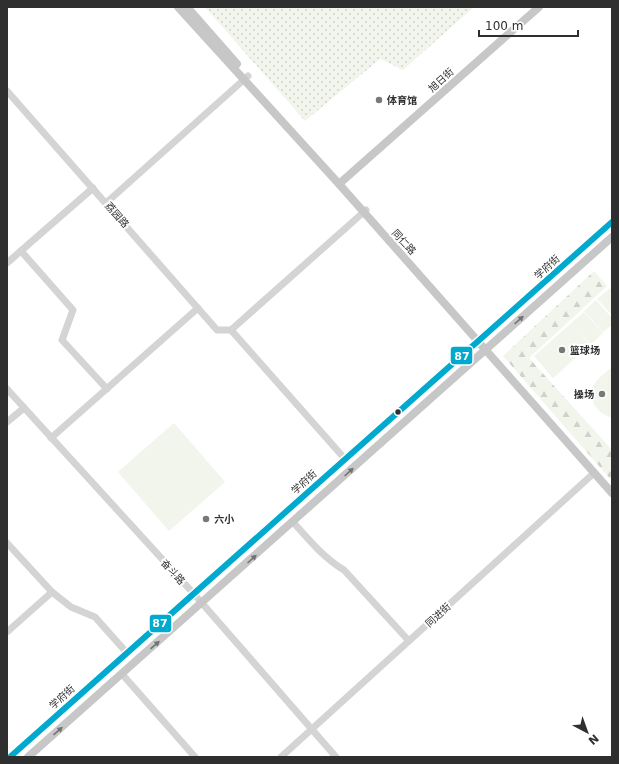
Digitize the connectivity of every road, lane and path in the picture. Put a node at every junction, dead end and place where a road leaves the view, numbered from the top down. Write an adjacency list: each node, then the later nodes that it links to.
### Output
1 (178, 7): 4 (main road, 同仁路)
2 (187, 7): 4 (main road, 同仁路)
3 (539, 7): 6 (main road, 旭日街)
4 (246, 78): 6 (main road, 同仁路); 8 (street)
5 (7, 91): 7 (street, 荔园路)
6 (340, 183): 9 (main road, 同仁路)
7 (93, 188): 8 (street, 荔园路); 12 (street)
8 (106, 203): 14 (street, 荔园路)
9 (365, 211): 15 (street); 16 (main road, 同仁路)
10 (612, 222): 16 (main road, 学府街)
11 (612, 237): 17 (main road, 学府街, one-way to 11)
12 (21, 251): 13 (street); 19 (street)
13 (7, 263)
14 (198, 308): 15 (street, 荔园路); 19 (street)
15 (231, 330): 23 (street)
16 (480, 339): 17 (main road, 同仁路); 23 (main road, 学府街)
17 (488, 348): 24 (main road, 同仁路); 25 (main road, 同仁路); 27 (main road, 学府街, one-way to 17)
18 (7, 389): 20 (street, 奋斗路)
19 (107, 389): 22 (street)
20 (24, 408): 21 (street); 22 (street, 奋斗路)
21 (7, 422)
22 (51, 438): 30 (street, 奋斗路)
23 (345, 459): 30 (main road, 学府街)
24 (594, 473): 26 (main road, 同仁路); 33 (street, 同进街)
25 (612, 486)
26 (612, 493)
27 (293, 522): 31 (main road, 学府街, one-way to 27); 33 (street)
28 (7, 542): 29 (street)
29 (52, 592): 32 (street); 34 (street)
30 (194, 594): 31 (street, 奋斗路); 34 (main road, 学府街)
31 (202, 604): 35 (main road, 学府街, one-way to 31); 36 (street, 奋斗路)
32 (7, 632)
33 (409, 641): 36 (street, 同进街)
34 (127, 653): 37 (main road, 学府街)
35 (122, 674): 38 (main road, 学府街, one-way to 35); 39 (street)
36 (312, 729): 40 (street, 同进街); 41 (street, 奋斗路)
37 (10, 757)
38 (28, 757)
39 (195, 757)
40 (281, 757)
41 (336, 757)

